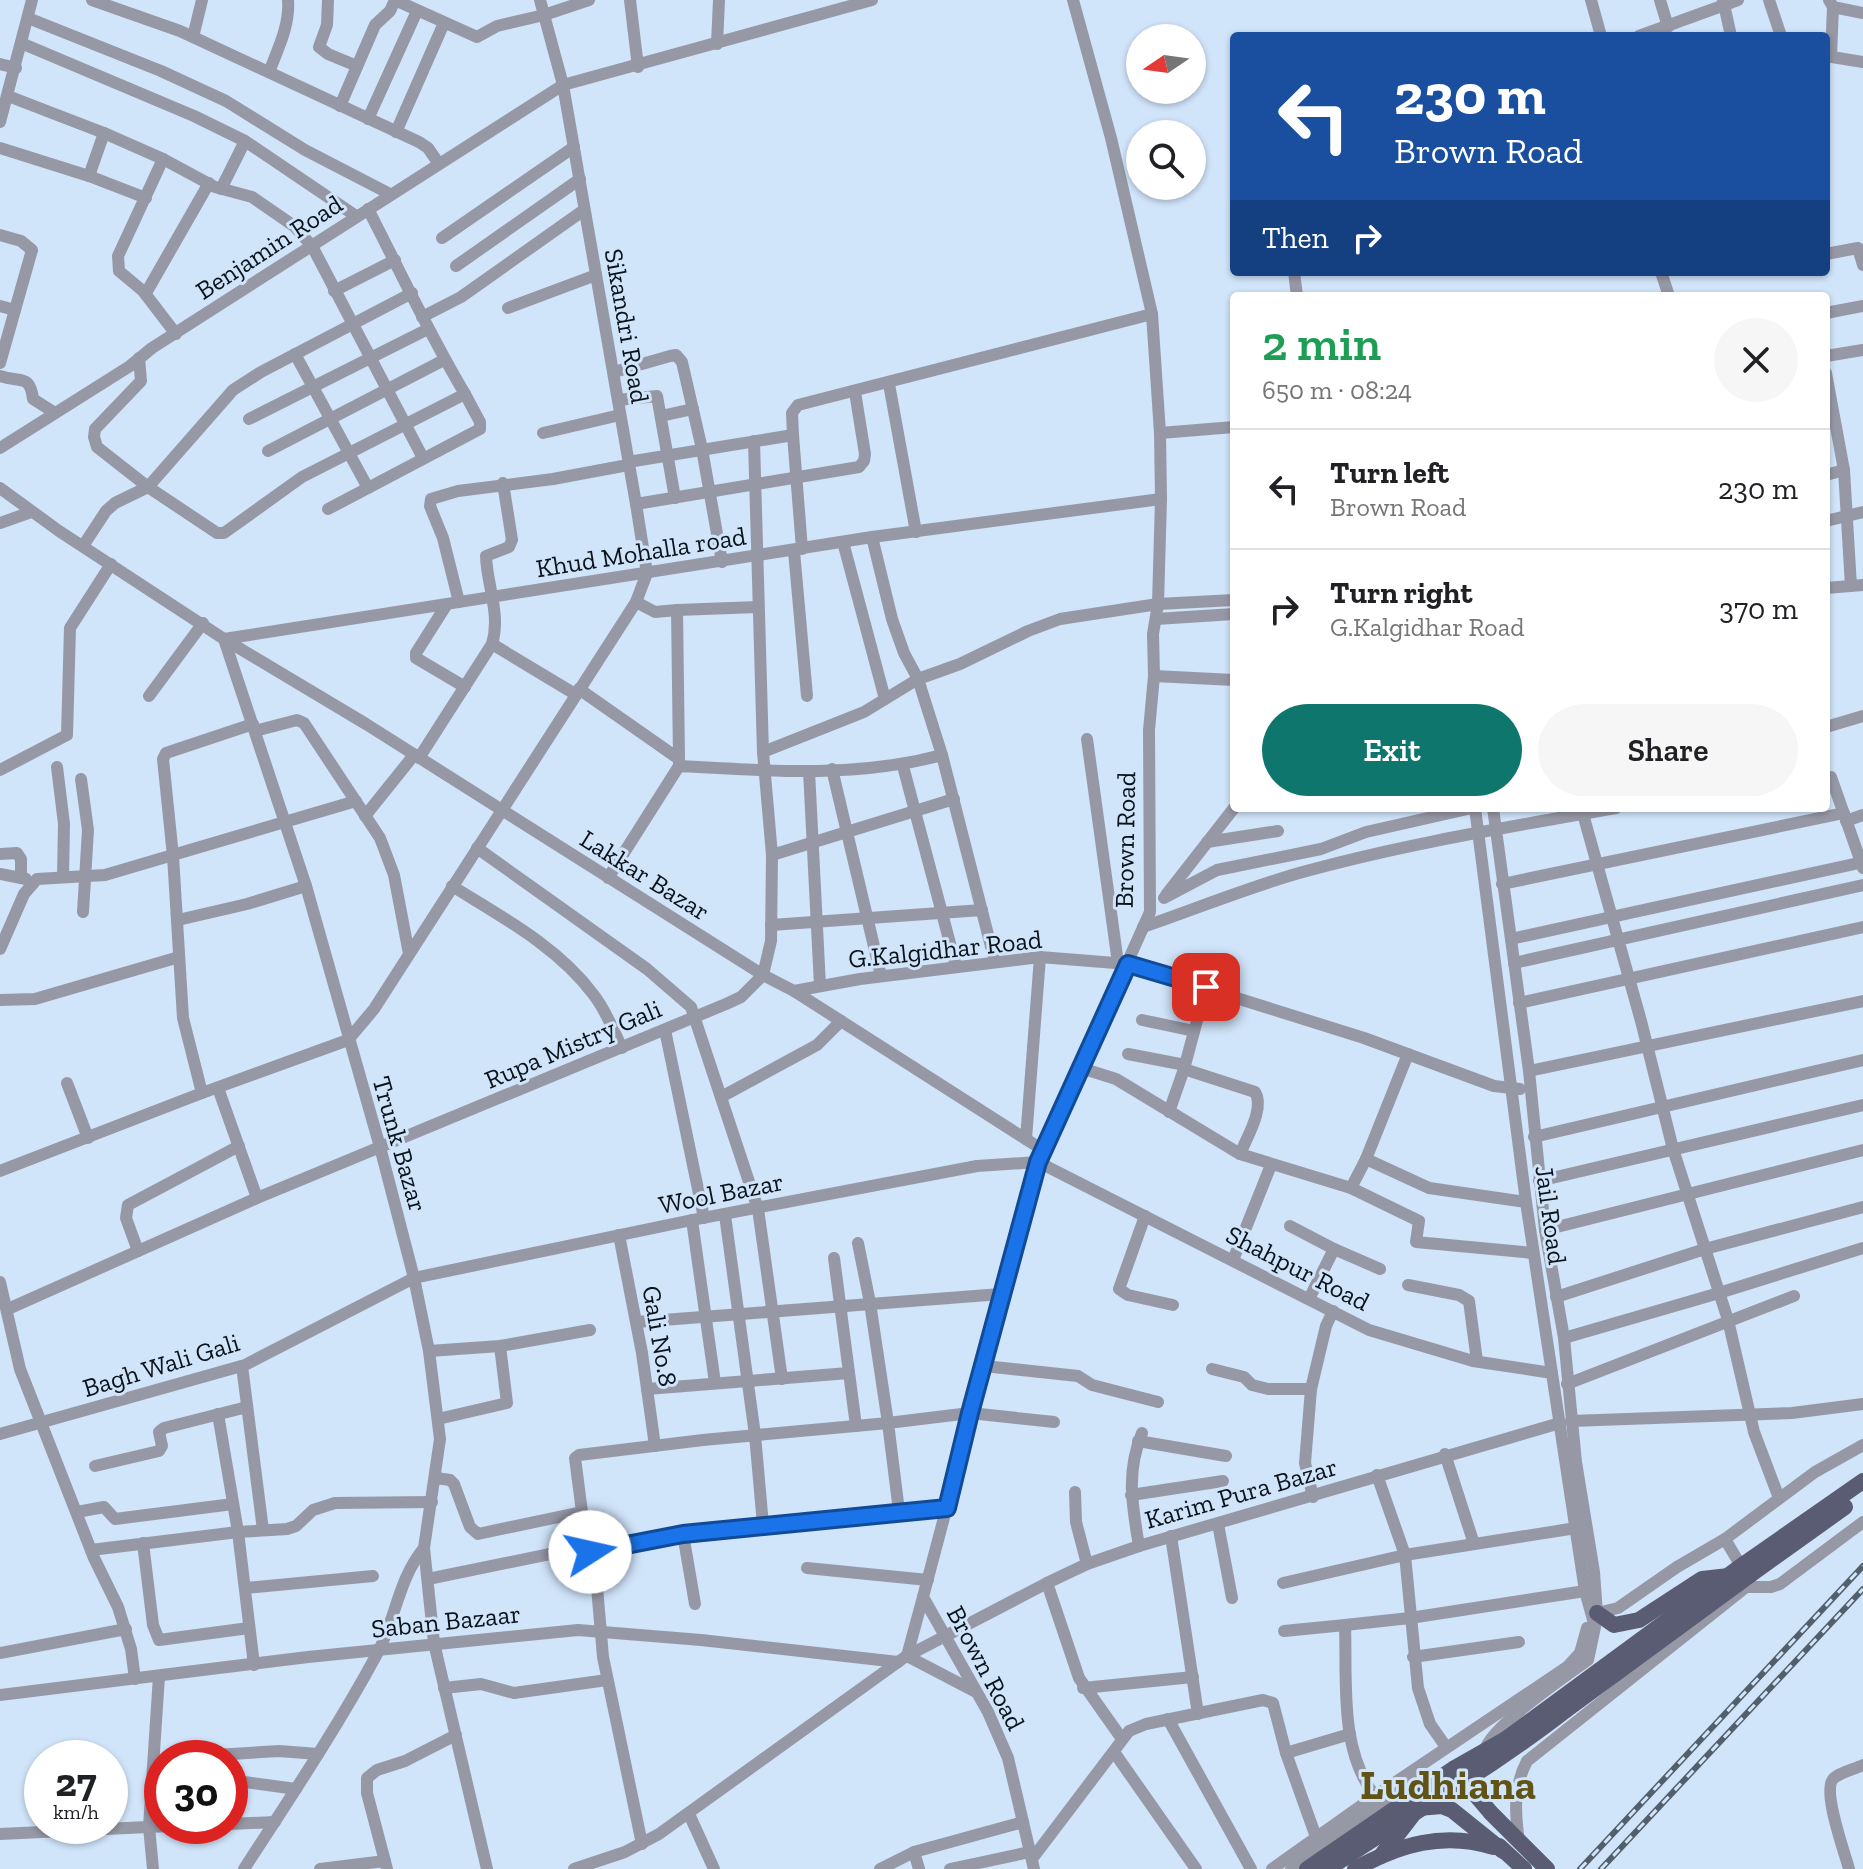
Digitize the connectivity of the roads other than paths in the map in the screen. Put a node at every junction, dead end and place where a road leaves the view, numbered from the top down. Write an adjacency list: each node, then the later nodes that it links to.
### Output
1 (32, 0): 22 (street)
2 (92, 0): 30 (street)
3 (202, 0): 30 (street)
4 (288, 0): 39 (street)
5 (328, 0): 36 (street)
6 (395, 0): 19 (street); 36 (street)
7 (540, 0): 21 (street, Sikandri Road)
8 (589, 0): 21 (street)
9 (630, 0): 37 (street)
10 (719, 0): 32 (street)
11 (872, 0): 32 (street)
12 (1073, 0): 75 (street, Brown Road)
13 (1591, 0): 25 (street)
14 (1660, 0): 24 (street)
15 (1738, 0): 17 (street)
16 (1769, 0): 28 (street)
17 (1724, 3): 24 (street); 27 (street)
18 (1831, 4): 20 (street); 29 (street)
19 (417, 11): 23 (street); 44 (street)
20 (1863, 13)
21 (544, 15): 23 (street); 40 (street, Sikandri Road)
22 (28, 18): 31 (street); 55 (street)
23 (444, 23): 45 (street)
24 (1668, 27): 26 (street)
25 (1600, 32)
26 (1652, 32)
27 (1730, 32)
28 (1780, 32)
29 (1830, 32)
30 (193, 37): 39 (street)
31 (21, 43): 38 (street); 47 (street)
32 (717, 44): 37 (street)
33 (1830, 56): 34 (street)
34 (1863, 62)
35 (0, 64): 38 (street)
36 (357, 66): 42 (street)
37 (638, 67): 40 (street)
38 (16, 68): 41 (street)
39 (269, 72): 42 (street)
40 (563, 85): 48 (street, Sikandri Road); 51 (street, Benjamin Road)
41 (8, 96): 43 (street); 46 (street)
42 (340, 106): 44 (street)
43 (1, 117)
44 (368, 119): 45 (street)
45 (396, 132): 51 (street)
46 (104, 133): 50 (street); 52 (street)
47 (245, 141): 54 (street); 58 (street)
48 (574, 147): 53 (street, Sikandri Road); 60 (street)
49 (0, 148): 52 (street)
50 (163, 159): 54 (street); 56 (street)
51 (439, 164): 55 (street, Benjamin Road)
52 (89, 176): 56 (street)
53 (580, 179): 57 (street, Sikandri Road); 65 (street)
54 (215, 186): 61 (street); 68 (street)
55 (390, 194): 58 (street, Benjamin Road)
56 (146, 198): 68 (street)
57 (584, 210): 66 (street, Sikandri Road); 76 (street)
58 (362, 213): 61 (street, Benjamin Road); 63 (street)
59 (0, 235): 73 (street)
60 (442, 238)
61 (312, 246): 67 (street); 79 (street, Benjamin Road)
62 (1830, 253): 64 (street)
63 (395, 260): 67 (street); 69 (street)
64 (1863, 265)
65 (456, 266)
66 (596, 275): 72 (street); 87 (street, Sikandri Road)
67 (334, 291): 77 (street)
68 (146, 293): 79 (street)
69 (412, 293): 76 (street); 77 (street)
70 (0, 306): 73 (street)
71 (1863, 306): 74 (street)
72 (508, 308)
73 (15, 310): 86 (street)
74 (1830, 312)
75 (1152, 314): 89 (street); 105 (street, Brown Road)
76 (422, 317): 78 (street)
77 (353, 324): 81 (street); 83 (street)
78 (428, 329): 83 (street); 85 (street)
79 (176, 334): 84 (street, Benjamin Road)
80 (1863, 350): 82 (street)
81 (295, 354): 90 (street); 120 (street)
82 (1830, 355)
83 (369, 357): 90 (street); 91 (street)
84 (139, 358): 96 (street, Benjamin Road); 120 (street)
85 (444, 360): 91 (street); 93 (street)
86 (0, 363)
87 (614, 372): 94 (street, Sikandri Road); 95 (street)
88 (0, 376): 96 (street)
89 (889, 384): 92 (street); 133 (street)
90 (312, 387): 100 (street); 101 (street)
91 (387, 391): 101 (street); 102 (street)
92 (855, 392): 106 (street); 117 (street)
93 (465, 394): 102 (street); 113 (street)
94 (618, 400): 97 (street, Sikandri Road); 98 (street)
95 (693, 409): 98 (street); 109 (street)
96 (55, 413): 108 (street, Benjamin Road)
97 (620, 415): 104 (street); 114 (street, Sikandri Road)
98 (661, 416): 112 (street)
99 (1830, 417): 115 (street)
100 (249, 419)
101 (332, 420): 110 (street); 111 (street)
102 (405, 424): 111 (street); 113 (street)
103 (1230, 427): 105 (street)
104 (543, 433)
105 (1160, 433): 125 (street, Brown Road)
106 (793, 435): 107 (street); 117 (street)
107 (754, 441): 109 (street); 119 (street)
108 (0, 448)
109 (702, 449): 112 (street); 123 (street)
110 (268, 451)
111 (351, 454): 120 (street); 122 (street)
112 (667, 455): 114 (street); 124 (street)
113 (423, 458): 122 (street)
114 (628, 464): 118 (street); 126 (street, Sikandri Road)
115 (1844, 470): 116 (street); 130 (street)
116 (1830, 474)
117 (795, 479): 119 (street); 137 (street)
118 (503, 483): 144 (street); 147 (street)
119 (755, 484): 123 (street); 138 (street)
120 (148, 487): 136 (street)
121 (0, 488): 128 (street)
122 (368, 488): 127 (street)
123 (710, 493): 124 (street); 139 (street)
124 (675, 498): 126 (street)
125 (1161, 499): 133 (street, Khud Mohalla road); 148 (street, Brown Road)
126 (636, 504): 141 (street, Sikandri Road)
127 (328, 509)
128 (31, 512): 132 (street); 136 (street)
129 (1863, 512): 130 (street)
130 (1848, 514): 131 (street); 142 (street)
131 (1830, 520)
132 (0, 523)
133 (916, 532): 134 (street, Khud Mohalla road)
134 (872, 537): 135 (street, Khud Mohalla road); 157 (street)
135 (843, 542): 137 (street, Khud Mohalla road); 163 (street)
136 (83, 546): 140 (street)
137 (798, 550): 138 (street, Khud Mohalla road); 162 (street)
138 (756, 557): 139 (street, Khud Mohalla road); 149 (street)
139 (722, 562): 141 (street, Khud Mohalla road)
140 (111, 564): 153 (street); 175 (street)
141 (647, 573): 144 (street, Khud Mohalla road); 146 (street)
142 (1857, 586): 143 (street)
143 (1830, 588)
144 (493, 598): 147 (street, Khud Mohalla road); 155 (street)
145 (1230, 600): 148 (street)
146 (636, 602): 150 (street); 160 (street)
147 (453, 603): 154 (street, Khud Mohalla road); 159 (street)
148 (1158, 604): 152 (street, Brown Road); 157 (street)
149 (758, 607): 150 (street); 168 (street)
150 (677, 610): 171 (street)
151 (1230, 614): 152 (street)
152 (1156, 619): 156 (street, Brown Road)
153 (203, 623): 154 (street); 161 (street)
154 (224, 639): 166 (street, Trunk Bazar); 170 (street, Lakkar Bazar)
155 (492, 644): 159 (street); 160 (street)
156 (1154, 676): 158 (street); 218 (street, Brown Road)
157 (918, 679): 163 (street); 169 (street)
158 (1230, 680)
159 (465, 687): 170 (street)
160 (577, 691): 171 (street); 182 (street)
161 (149, 696)
162 (807, 696)
163 (885, 699): 168 (street)
164 (1863, 716): 165 (street)
165 (1830, 726)
166 (254, 728): 181 (street); 193 (street, Trunk Bazar); 203 (street)
167 (1087, 739): 235 (street)
168 (763, 752): 176 (street)
169 (942, 755): 172 (street); 180 (street)
170 (417, 757): 182 (street, Lakkar Bazar); 191 (street)
171 (679, 763): 176 (street); 209 (street)
172 (903, 766): 174 (street); 183 (street)
173 (57, 767): 207 (street)
174 (832, 769): 177 (street); 195 (street)
175 (0, 770)
176 (764, 771): 177 (street); 202 (street)
177 (809, 771): 198 (street)
178 (81, 779): 208 (street)
179 (1830, 782): 192 (street)
180 (954, 799): 183 (street); 216 (street)
181 (356, 801): 191 (street); 193 (street)
182 (500, 809): 200 (street); 209 (street, Lakkar Bazar)
183 (915, 811): 195 (street); 219 (street)
184 (1231, 812): 199 (street)
185 (1456, 812): 215 (street)
186 (1475, 812): 197 (street, Jail Road)
187 (1493, 812): 194 (street, Jail Road)
188 (1594, 812): 189 (street)
189 (1583, 814): 194 (street); 204 (street)
190 (1863, 815): 192 (street)
191 (365, 816): 230 (street)
192 (1845, 817): 204 (street); 205 (street)
193 (284, 822): 203 (street); 213 (street, Trunk Bazar)
194 (1495, 829): 197 (street); 211 (street, Jail Road)
195 (847, 830): 198 (street); 221 (street)
196 (1278, 831): 199 (street)
197 (1478, 832): 225 (street); 262 (street, Jail Road)
198 (814, 841): 202 (street); 223 (street)
199 (1207, 842): 215 (street)
200 (477, 848): 214 (street); 246 (street)
201 (0, 854): 210 (street)
202 (772, 855): 224 (street)
203 (173, 856): 208 (street); 222 (street)
204 (1599, 865): 211 (street); 220 (street)
205 (1862, 865): 220 (street)
206 (0, 874): 210 (street)
207 (63, 877): 208 (street); 210 (street)
208 (85, 878): 217 (street)
209 (608, 878): 237 (street, Lakkar Bazar)
210 (27, 880): 229 (street)
211 (1502, 884): 227 (street, Jail Road)
212 (1863, 885): 228 (street)
213 (306, 886): 222 (street); 251 (street, Trunk Bazar)
214 (452, 886): 230 (street); 253 (street)
215 (1164, 898): 218 (street)
216 (982, 910): 219 (street); 233 (street)
217 (83, 912)
218 (1150, 912): 225 (street, Brown Road)
219 (943, 913): 221 (street); 236 (street)
220 (1612, 917): 227 (street); 228 (street)
221 (866, 918): 223 (street); 238 (street)
222 (178, 920): 231 (street)
223 (816, 922): 224 (street); 240 (street)
224 (771, 925): 237 (street)
225 (1143, 927): 235 (street, Brown Road)
226 (1863, 927): 239 (street)
227 (1511, 939): 234 (street, Jail Road)
228 (1618, 940): 234 (street); 239 (street)
229 (0, 949)
230 (409, 954): 251 (street)
231 (179, 957): 243 (street); 264 (street)
232 (1040, 957): 233 (street, G.Kalgidhar Road); 235 (street, G.Kalgidhar Road); 271 (street)
233 (995, 962): 236 (street, G.Kalgidhar Road)
234 (1514, 963): 245 (street, Jail Road)
235 (1123, 964): 241 (street, G.Kalgidhar Road); 258 (street, Brown Road)
236 (956, 966): 238 (street, G.Kalgidhar Road)
237 (763, 975): 242 (street, Lakkar Bazar); 246 (street, Rupa Mistry Gali)
238 (881, 976): 240 (street, G.Kalgidhar Road)
239 (1628, 977): 245 (street); 252 (street)
240 (820, 986): 242 (street, G.Kalgidhar Road)
241 (1206, 987): 250 (street); 255 (street, G.Kalgidhar Road)
242 (794, 991): 248 (street, Lakkar Bazar)
243 (0, 1000)
244 (1863, 1001): 252 (street)
245 (1519, 1003): 259 (street, Jail Road)
246 (696, 1017): 249 (street, Rupa Mistry Gali); 265 (street)
247 (1142, 1020): 250 (street)
248 (841, 1021): 265 (street); 271 (street, Lakkar Bazar)
249 (665, 1030): 253 (street, Rupa Mistry Gali); 290 (street)
250 (1194, 1031): 257 (street)
251 (348, 1040): 261 (street); 273 (street, Trunk Bazar)
252 (1648, 1046): 259 (street); 267 (street)
253 (622, 1048): 273 (street, Rupa Mistry Gali)
254 (1128, 1054): 257 (street)
255 (1408, 1054): 262 (street, G.Kalgidhar Road); 278 (street)
256 (1863, 1060): 267 (street)
257 (1184, 1067): 268 (street); 276 (street)
258 (1081, 1068): 268 (street); 277 (street, Brown Road)
259 (1529, 1071): 263 (street, Jail Road)
260 (67, 1083): 270 (street)
261 (218, 1088): 264 (street); 272 (street)
262 (1513, 1089): 263 (street, G.Kalgidhar Road); 285 (street, Jail Road)
263 (1530, 1089): 269 (street, Jail Road)
264 (202, 1093): 270 (street)
265 (721, 1097): 287 (street)
266 (1863, 1105): 274 (street)
267 (1663, 1106): 269 (street); 274 (street)
268 (1169, 1112): 276 (street)
269 (1534, 1137): 281 (street, Jail Road)
270 (88, 1138): 280 (street)
271 (1026, 1139): 277 (street, Lakkar Bazar)
272 (239, 1146): 284 (street); 298 (street)
273 (380, 1147): 284 (street, Rupa Mistry Gali); 303 (street, Trunk Bazar)
274 (1673, 1149): 281 (street); 283 (street)
275 (1863, 1150): 283 (street)
276 (1240, 1154): 279 (street)
277 (1040, 1156): 287 (street, Wool Bazar); 289 (street, Shahpur Road); 307 (street, Brown Road)
278 (1366, 1159): 282 (street); 285 (street)
279 (1271, 1165): 282 (street); 301 (street)
280 (0, 1171)
281 (1539, 1181): 292 (street, Jail Road)
282 (1351, 1188): 299 (street)
283 (1686, 1194): 292 (street); 297 (street)
284 (257, 1198): 298 (street, Rupa Mistry Gali)
285 (1526, 1202): 299 (street, Jail Road)
286 (1863, 1207): 297 (street)
287 (758, 1209): 288 (street, Wool Bazar); 315 (street)
288 (725, 1215): 290 (street, Wool Bazar); 317 (street)
289 (1145, 1216): 301 (street, Shahpur Road); 313 (street)
290 (698, 1219): 293 (street, Wool Bazar); 318 (street)
291 (1290, 1226): 296 (street)
292 (1545, 1230): 309 (street, Jail Road)
293 (619, 1235): 303 (street, Wool Bazar); 320 (street, Gali No.8)
294 (858, 1243): 311 (street)
295 (1863, 1248): 306 (street)
296 (1334, 1249): 302 (street); 310 (street)
297 (1705, 1249): 306 (street); 309 (street)
298 (138, 1251): 314 (street, Rupa Mistry Gali)
299 (1533, 1253): 332 (street, Jail Road)
300 (834, 1258): 312 (street)
301 (1233, 1260): 310 (street, Shahpur Road)
302 (1380, 1269)
303 (414, 1278): 326 (street, Trunk Bazar); 328 (street, Bagh Wali Gali)
304 (0, 1282): 314 (street)
305 (1408, 1285): 327 (street)
306 (1719, 1293): 319 (street); 322 (street)
307 (1001, 1294): 311 (street); 329 (street, Brown Road)
308 (1794, 1296): 319 (street)
309 (1556, 1297): 322 (street, Jail Road)
310 (1309, 1299): 316 (street, Shahpur Road)
311 (870, 1303): 312 (street); 348 (street)
312 (840, 1305): 315 (street); 331 (street)
313 (1173, 1305)
314 (8, 1309): 323 (street)
315 (774, 1310): 317 (street); 333 (street)
316 (1333, 1311): 327 (street, Shahpur Road); 338 (street)
317 (739, 1313): 318 (street); 334 (street)
318 (706, 1317): 320 (street); 335 (street)
319 (1728, 1320): 336 (street); 343 (street)
320 (637, 1322): 337 (street, Gali No.8)
321 (590, 1330): 324 (street)
322 (1564, 1338): 336 (street, Jail Road)
323 (13, 1344): 325 (street); 349 (street)
324 (500, 1346): 326 (street); 345 (street)
325 (0, 1348)
326 (429, 1351): 345 (street, Trunk Bazar)
327 (1477, 1361): 332 (street, Shahpur Road)
328 (242, 1366): 341 (street); 349 (street, Bagh Wali Gali)
329 (984, 1366): 339 (street); 342 (street, Brown Road)
330 (1212, 1369): 338 (street)
331 (849, 1373): 333 (street); 350 (street)
332 (1552, 1373): 347 (street, Jail Road)
333 (782, 1379): 334 (street)
334 (747, 1380): 335 (street); 352 (street)
335 (715, 1383): 337 (street)
336 (1567, 1384): 347 (street, Jail Road)
337 (647, 1389): 354 (street, Gali No.8)
338 (1311, 1389): 365 (street)
339 (1158, 1402)
340 (1863, 1404): 343 (street, Karim Pura Bazar)
341 (247, 1407): 344 (street); 377 (street)
342 (970, 1413): 346 (street); 348 (street); 369 (street, Brown Road)
343 (1749, 1413): 347 (street, Karim Pura Bazar); 366 (street)
344 (218, 1414): 357 (street); 368 (street)
345 (438, 1419): 359 (street, Trunk Bazar)
346 (1054, 1422)
347 (1566, 1422): 355 (street, Karim Pura Bazar); 376 (street, Jail Road); 404 (street, Jail Road)
348 (888, 1423): 350 (street); 370 (street)
349 (43, 1424): 351 (street, Bagh Wali Gali); 371 (street)
350 (856, 1426): 352 (street)
351 (0, 1434)
352 (755, 1435): 354 (street); 375 (street)
353 (1863, 1445): 366 (street)
354 (655, 1446): 372 (street)
355 (1445, 1454): 358 (street, Karim Pura Bazar); 383 (street)
356 (1226, 1456): 363 (street)
357 (95, 1466)
358 (1377, 1475): 365 (street, Karim Pura Bazar); 388 (street)
359 (436, 1478): 367 (street, Trunk Bazar); 372 (street)
360 (1223, 1481): 363 (street)
361 (1863, 1481): 392 (main road, bridge)
362 (1075, 1492): 389 (street)
363 (1131, 1495): 384 (street)
364 (1863, 1495): 428 (main road, bridge)
365 (1313, 1497): 374 (street, Karim Pura Bazar)
366 (1779, 1498): 381 (street)
367 (432, 1502): 377 (street); 385 (street, Trunk Bazar)
368 (233, 1504): 371 (street); 378 (street)
369 (947, 1508): 370 (street); 394 (street, Brown Road)
370 (899, 1511): 375 (street)
371 (77, 1512): 387 (street)
372 (582, 1512): 386 (street)
373 (1863, 1522): 397 (street)
374 (1218, 1524): 380 (street, Karim Pura Bazar); 401 (street)
375 (763, 1525): 379 (street)
376 (1576, 1528): 383 (street); 399 (street, Jail Road)
377 (263, 1530): 378 (street)
378 (238, 1532): 382 (street); 398 (street)
379 (683, 1534): 386 (street); 402 (street)
380 (1171, 1536): 384 (street, Karim Pura Bazar); 419 (street)
381 (1725, 1539): 397 (street); 404 (street)
382 (143, 1543): 387 (street); 406 (street)
383 (1474, 1544): 388 (street)
384 (1139, 1546): 389 (street, Karim Pura Bazar)
385 (424, 1548): 393 (street, Trunk Bazar); 413 (street)
386 (590, 1549): 393 (street); 408 (street)
387 (91, 1550): 407 (street)
388 (1405, 1555): 396 (street); 403 (street)
389 (1087, 1564): 395 (street, Karim Pura Bazar)
390 (807, 1568): 394 (street)
391 (373, 1576): 398 (street)
392 (1729, 1576): 404 (main road); 437 (main road, bridge)
393 (428, 1579): 412 (street, Trunk Bazar)
394 (928, 1580): 400 (street, Brown Road)
395 (1047, 1583): 410 (street, Karim Pura Bazar); 423 (street)
396 (1283, 1583)
397 (1747, 1583): 428 (street)
398 (246, 1588): 406 (street)
399 (1585, 1591): 403 (street); 404 (street, Jail Road)
400 (923, 1597): 410 (street, Brown Road); 416 (street)
401 (1232, 1598)
402 (695, 1604)
403 (1410, 1618): 405 (street); 415 (street)
404 (1600, 1620): 433 (street); 437 (street)
405 (1345, 1625): 409 (street); 429 (street)
406 (249, 1628): 417 (street)
407 (126, 1629): 414 (street); 420 (street)
408 (599, 1631): 412 (street, Saban Bazaar); 416 (street, Saban Bazaar); 421 (street)
409 (1284, 1631)
410 (946, 1636): 416 (street, Karim Pura Bazar); 424 (street, Brown Road)
411 (1519, 1642): 415 (street)
412 (434, 1643): 413 (street, Saban Bazaar); 422 (street, Trunk Bazar)
413 (379, 1650): 417 (street, Saban Bazaar); 438 (street)
414 (0, 1653)
415 (1413, 1657): 433 (street)
416 (903, 1659): 424 (street); 447 (street, Karim Pura Bazar)
417 (254, 1665): 418 (street, Saban Bazaar)
418 (159, 1676): 420 (street, Saban Bazaar); 432 (street)
419 (1193, 1677): 423 (street); 426 (street)
420 (135, 1679): 425 (street, Saban Bazaar)
421 (607, 1680): 422 (street); 455 (street)
422 (444, 1688): 430 (street, Trunk Bazar)
423 (1083, 1688): 431 (street)
424 (974, 1691): 449 (street, Brown Road)
425 (0, 1695)
426 (1198, 1714): 427 (street); 436 (street)
427 (1168, 1719): 431 (street); 471 (street)
428 (1552, 1730): 440 (main road); 456 (street)
429 (1350, 1734): 436 (street); 445 (street)
430 (456, 1735): 460 (street); 464 (street, Trunk Bazar)
431 (1122, 1739): 434 (street)
432 (161, 1740)
433 (1446, 1747): 445 (street)
434 (1114, 1752): 459 (street); 470 (street)
435 (248, 1753): 438 (street)
436 (1286, 1753): 453 (street)
437 (1485, 1753): 440 (main road)
438 (318, 1754): 443 (street)
439 (1863, 1765): 479 (street)
440 (1458, 1775): 441 (main road); 444 (main road); 456 (main road); 474 (main road)
441 (1424, 1776): 473 (street)
442 (248, 1782): 443 (street)
443 (296, 1789): 448 (street)
444 (1445, 1792): 446 (main road); 456 (main road)
445 (1375, 1796): 453 (street)
446 (1418, 1808): 456 (main road); 458 (main road); 475 (main road)
447 (689, 1814): 455 (street, Karim Pura Bazar); 466 (street)
448 (275, 1822): 450 (street); 462 (street)
449 (1023, 1822): 457 (street); 459 (street, Brown Road)
450 (248, 1823)
451 (144, 1827): 452 (street)
452 (0, 1834)
453 (1316, 1837): 472 (street)
454 (151, 1844): 461 (street)
455 (642, 1844): 465 (street, Karim Pura Bazar)
456 (1509, 1849): 458 (main road); 477 (main road); 478 (main road)
457 (914, 1852): 467 (street); 468 (street)
458 (1381, 1856): 476 (main road)
459 (1032, 1860): 469 (street)
460 (386, 1865): 463 (street)
461 (153, 1869)
462 (244, 1869)
463 (320, 1869)
464 (487, 1869)
465 (574, 1869)
466 (714, 1869)
467 (880, 1869)
468 (919, 1869)
469 (950, 1869)
470 (1196, 1869)
471 (1251, 1869)
472 (1272, 1869)
473 (1291, 1869)
474 (1307, 1869)
475 (1328, 1869)
476 (1355, 1869)
477 (1524, 1869)
478 (1547, 1869)
479 (1849, 1869)

